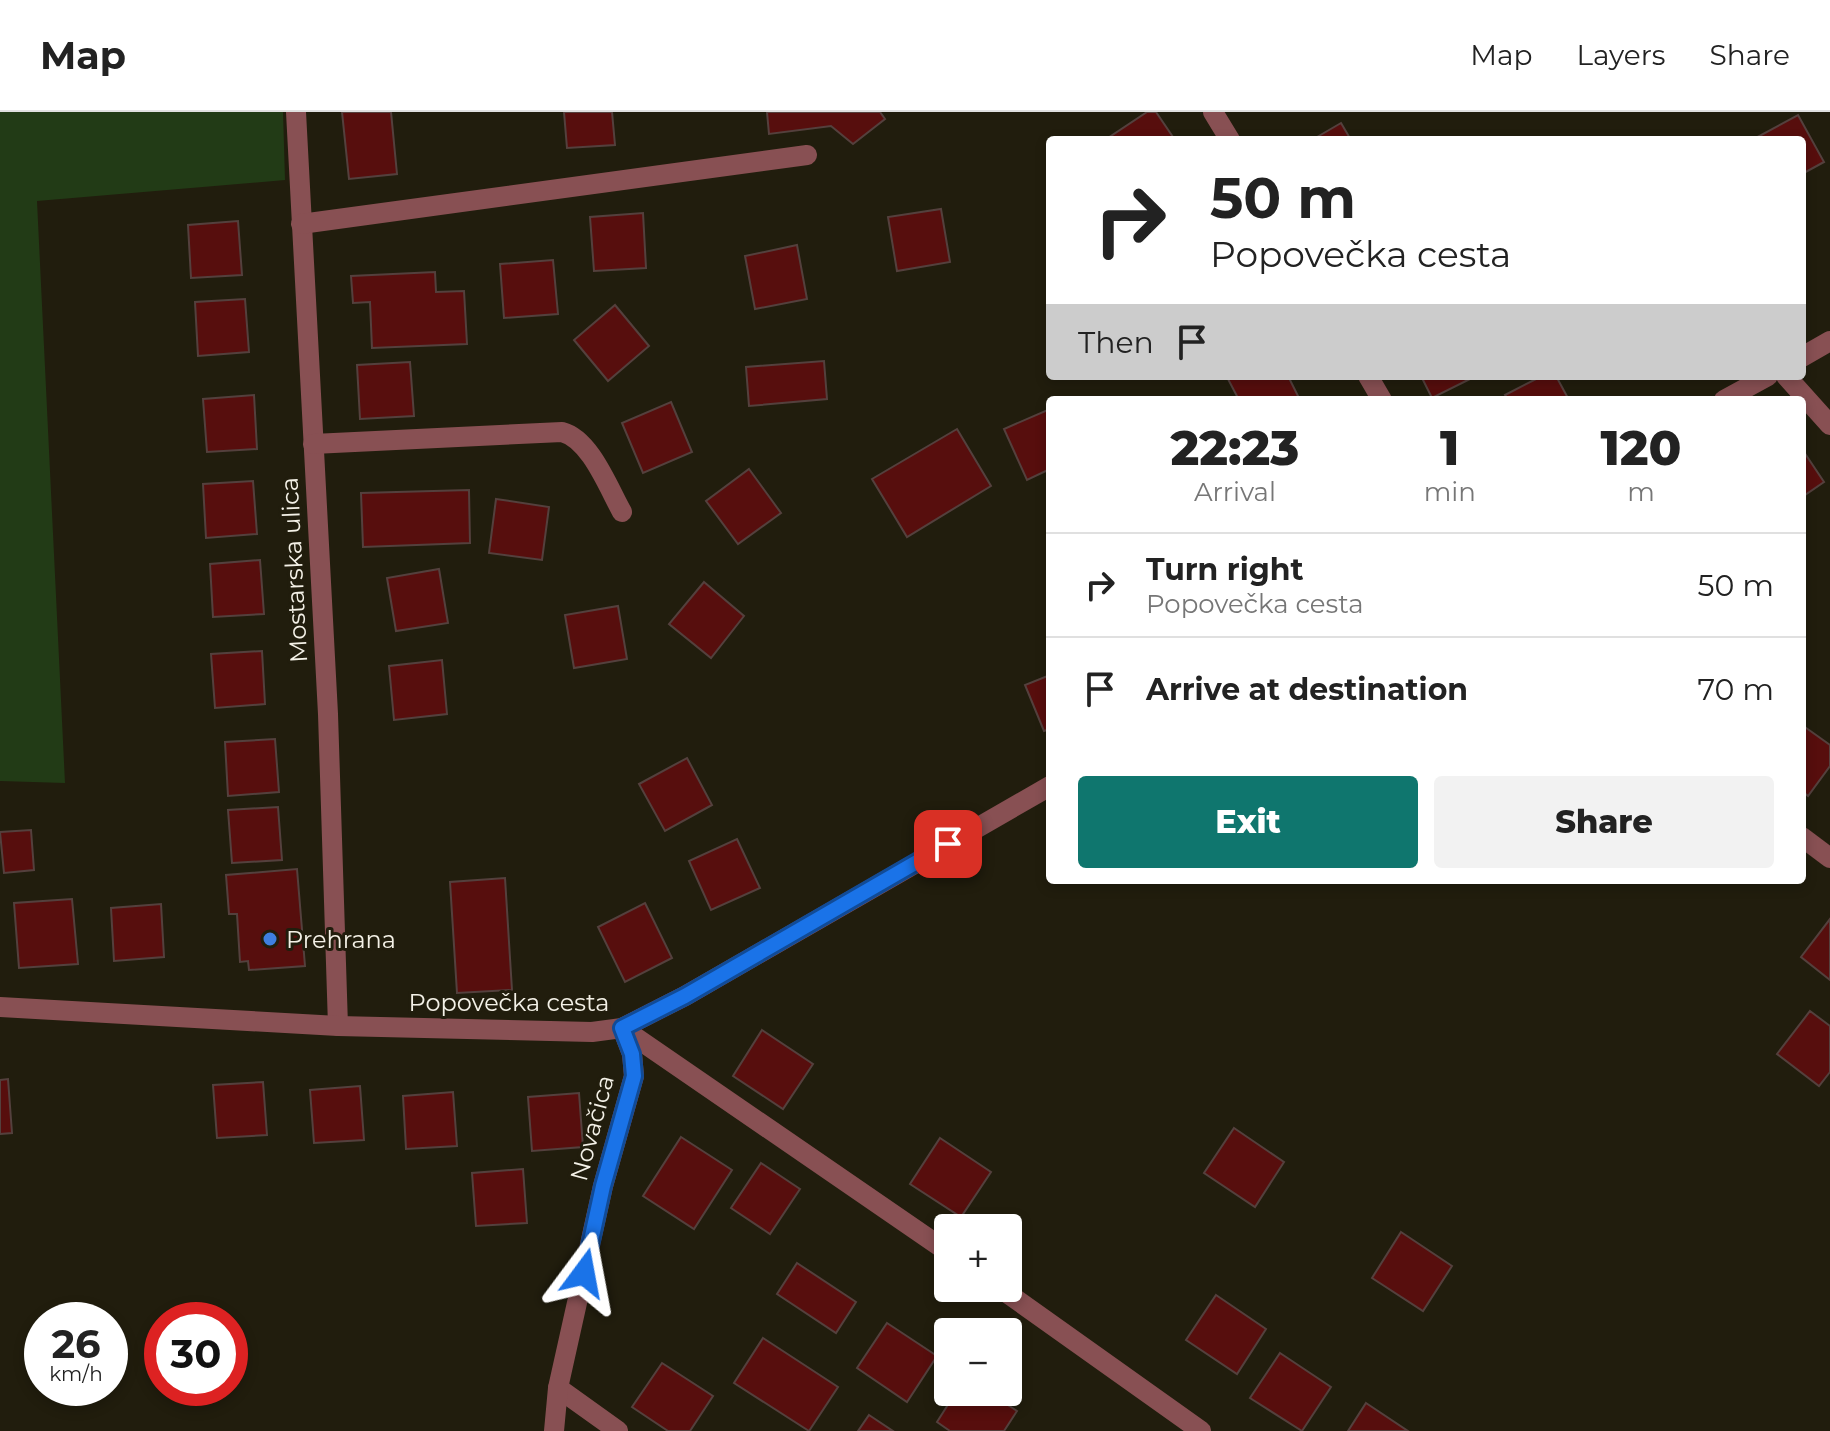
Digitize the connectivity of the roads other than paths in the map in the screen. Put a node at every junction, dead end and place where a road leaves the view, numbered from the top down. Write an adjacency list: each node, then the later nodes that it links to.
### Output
1 (296, 112): 5 (street, Mostarska ulica)
2 (1213, 112): 3 (street)
3 (1228, 136)
4 (807, 155): 5 (street)
5 (301, 224): 14 (street, Mostarska ulica)
6 (1830, 341): 7 (street)
7 (1806, 355)
8 (1761, 380): 10 (street)
9 (1790, 380): 11 (street)
10 (1731, 396)
11 (1804, 396)
12 (1806, 398): 13 (street)
13 (1830, 425)
14 (313, 444): 15 (street); 20 (street, Mostarska ulica)
15 (622, 512)
16 (1046, 788): 21 (street, Popovečka cesta)
17 (1806, 840): 18 (street)
18 (1830, 858)
19 (0, 1007): 20 (street, Popovečka cesta)
20 (338, 1026): 21 (street, Popovečka cesta)
21 (622, 1028): 22 (street); 24 (street, Novačica)
22 (934, 1242)
23 (1020, 1302): 27 (street)
24 (558, 1388): 25 (street, Novačica); 26 (street)
25 (554, 1431)
26 (618, 1431)
27 (1201, 1431)

